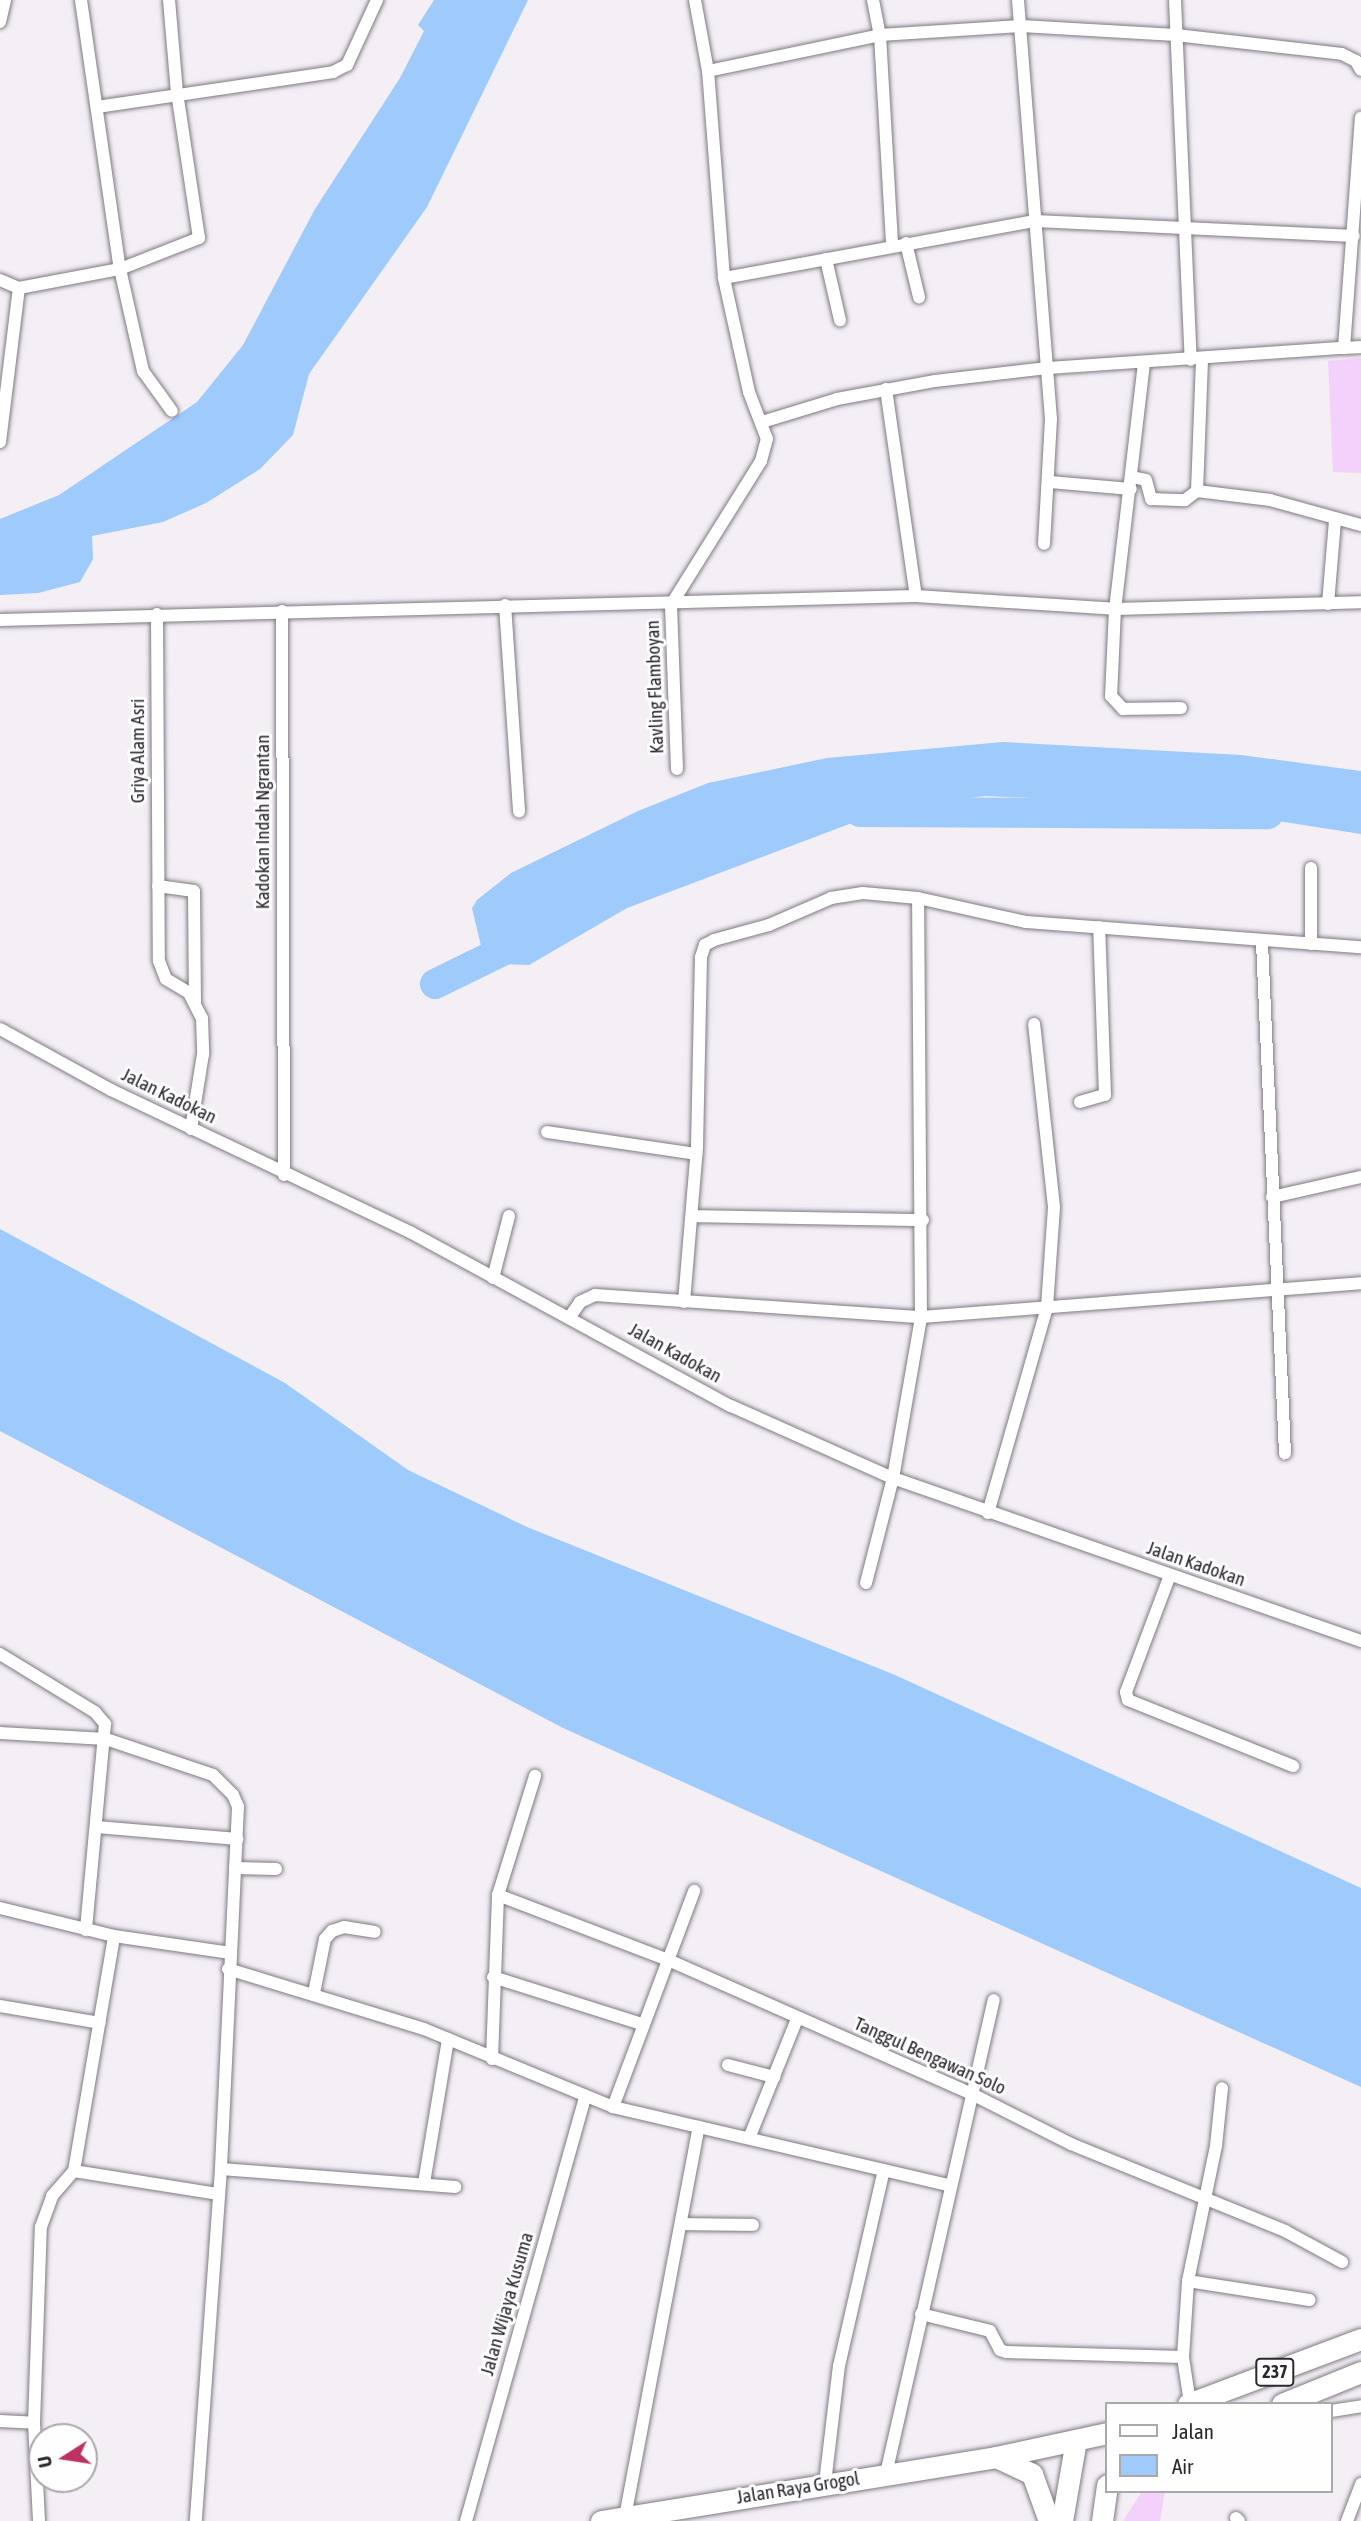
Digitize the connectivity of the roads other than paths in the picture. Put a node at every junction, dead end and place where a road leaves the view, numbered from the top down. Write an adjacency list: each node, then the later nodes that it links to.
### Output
1 (5, 0): 9 (street)
2 (81, 0): 16 (street)
3 (169, 0): 15 (street)
4 (377, 0): 15 (street)
5 (695, 0): 14 (street)
6 (873, 0): 11 (street)
7 (1018, 0): 10 (street)
8 (1175, 0): 12 (street)
9 (0, 22)
10 (1021, 26): 11 (street); 12 (street); 18 (street)
11 (880, 35): 14 (street); 22 (street)
12 (1176, 35): 13 (street); 19 (street)
13 (1361, 70)
14 (708, 71): 25 (street)
15 (177, 93): 16 (street); 24 (street)
16 (97, 107): 24 (street)
17 (1361, 118): 20 (street)
18 (1036, 221): 19 (street); 21 (street); 34 (street)
19 (1184, 226): 20 (street); 32 (street)
20 (1354, 236): 31 (street)
21 (906, 243): 22 (street); 28 (street)
22 (892, 246): 23 (street)
23 (826, 259): 25 (street); 29 (street)
24 (120, 269): 27 (street); 36 (street)
25 (724, 278): 37 (street)
26 (0, 280): 27 (street)
27 (19, 288): 38 (street)
28 (919, 297)
29 (840, 320)
30 (1361, 347): 31 (street)
31 (1344, 348): 32 (street)
32 (1197, 359): 33 (street); 41 (street)
33 (1144, 363): 34 (street); 40 (street)
34 (1047, 368): 35 (street); 39 (street)
35 (886, 389): 37 (street); 45 (street)
36 (172, 411)
37 (762, 422): 49 (street)
38 (0, 442)
39 (1050, 482): 40 (street); 44 (street)
40 (1132, 483): 41 (street); 50 (street)
41 (1197, 491): 42 (street)
42 (1335, 521): 43 (street); 47 (street)
43 (1361, 525)
44 (1044, 544)
45 (916, 596): 49 (street); 50 (street)
46 (1361, 602): 47 (street)
47 (1328, 604): 50 (street)
48 (505, 605): 49 (street); 51 (street); 56 (street)
49 (671, 605): 55 (street, Kavling Flamboyan)
50 (1115, 609): 54 (street)
51 (282, 611): 52 (street); 71 (street, Kadokan Indah Ngrantan)
52 (157, 614): 53 (street); 58 (street, Griya Alam Asri)
53 (0, 620)
54 (1181, 708)
55 (677, 769)
56 (519, 812)
57 (1311, 868): 62 (street)
58 (158, 887): 64 (street, Griya Alam Asri); 64 (street, Griya Alam Asri)
59 (918, 898): 60 (street); 70 (street); 76 (street)
60 (1099, 927): 61 (street); 67 (street)
61 (1262, 943): 62 (street); 73 (street)
62 (1311, 944): 63 (street)
63 (1361, 947)
64 (195, 1003): 68 (street, Griya Alam Asri)
65 (1034, 1024): 81 (street)
66 (0, 1029): 68 (street, Jalan Kadokan)
67 (1080, 1102)
68 (191, 1129): 71 (street, Jalan Kadokan)
69 (547, 1132): 70 (street)
70 (696, 1154): 75 (street)
71 (284, 1175): 77 (street, Jalan Kadokan)
72 (1361, 1177): 73 (street)
73 (1272, 1197): 79 (street)
74 (509, 1216): 77 (street)
75 (692, 1216): 76 (street); 80 (street)
76 (923, 1220): 82 (street)
77 (493, 1278): 83 (street, Jalan Kadokan)
78 (1361, 1283): 79 (street)
79 (1278, 1290): 81 (street); 84 (street)
80 (684, 1302): 82 (street); 83 (street)
81 (1047, 1307): 82 (street); 86 (street)
82 (920, 1317): 85 (street)
83 (569, 1318): 85 (street, Jalan Kadokan)
84 (1285, 1453)
85 (893, 1478): 86 (street, Jalan Kadokan); 88 (street)
86 (988, 1513): 87 (street, Jalan Kadokan)
87 (1170, 1575): 89 (street, Jalan Kadokan); 93 (street)
88 (866, 1583)
89 (1361, 1642)
90 (0, 1654): 92 (street)
91 (0, 1733): 92 (street)
92 (106, 1739): 95 (street); 96 (street)
93 (1293, 1766)
94 (535, 1776): 100 (street)
95 (97, 1827): 96 (street); 102 (street)
96 (237, 1839): 97 (street)
97 (235, 1868): 98 (street); 105 (street)
98 (276, 1870)
99 (694, 1891): 106 (street)
100 (498, 1895): 106 (street, Tanggul Bengawan Solo); 108 (street)
101 (1, 1912): 102 (street)
102 (86, 1930): 104 (street)
103 (375, 1932): 109 (street)
104 (114, 1936): 105 (street); 113 (street)
105 (231, 1953): 107 (street)
106 (666, 1959): 112 (street, Tanggul Bengawan Solo); 114 (street)
107 (229, 1969): 109 (street); 125 (street)
108 (493, 1977): 114 (street); 116 (street)
109 (314, 1993): 115 (street)
110 (994, 2000): 120 (street)
111 (0, 2006): 113 (street)
112 (797, 2019): 118 (street); 120 (street, Tanggul Bengawan Solo)
113 (100, 2023): 127 (street)
114 (642, 2024): 122 (street)
115 (448, 2039): 116 (street); 128 (street)
116 (492, 2059): 121 (street)
117 (728, 2066): 118 (street)
118 (774, 2077): 124 (street)
119 (1222, 2088): 132 (street)
120 (970, 2093): 129 (street); 132 (street, Tanggul Bengawan Solo)
121 (585, 2098): 122 (street); 160 (street, Jalan Wijaya Kusuma)
122 (613, 2107): 123 (street)
123 (699, 2127): 124 (street); 133 (street)
124 (750, 2136): 126 (street)
125 (220, 2169): 128 (street); 131 (street)
126 (884, 2170): 129 (street); 153 (street)
127 (74, 2171): 131 (street); 148 (street)
128 (424, 2183): 130 (street)
129 (949, 2185): 138 (street)
130 (455, 2187)
131 (217, 2193): 159 (street)
132 (1204, 2197): 135 (street, Tanggul Bengawan Solo); 136 (street)
133 (681, 2224): 134 (street); 157 (street)
134 (753, 2225)
135 (1342, 2262)
136 (1188, 2281): 137 (street); 140 (street)
137 (1310, 2300)
138 (920, 2314): 140 (street); 152 (street)
139 (1361, 2339): 143 (main road, 237)
140 (1183, 2357): 142 (street)
141 (1361, 2372): 144 (main road, 237)
142 (1189, 2402)
143 (1192, 2402)
144 (1287, 2402)
145 (1361, 2406): 146 (street)
146 (1333, 2411)
147 (0, 2421): 148 (street)
148 (34, 2423)
149 (1106, 2433): 150 (main road, Jalan Raya Grogol)
150 (1076, 2440): 151 (main road, Jalan Raya Grogol); 163 (main road)
151 (996, 2457): 152 (main road, Jalan Raya Grogol); 162 (main road)
152 (886, 2474): 153 (main road, Jalan Raya Grogol)
153 (825, 2483): 157 (main road, Jalan Raya Grogol)
154 (1361, 2484): 165 (street)
155 (38, 2493): 158 (street)
156 (1108, 2493): 164 (main road)
157 (625, 2517): 161 (main road, Jalan Raya Grogol)
158 (39, 2521)
159 (195, 2521)
160 (466, 2521)
161 (601, 2521)
162 (1049, 2521)
163 (1062, 2521)
164 (1102, 2521)
165 (1347, 2521)

